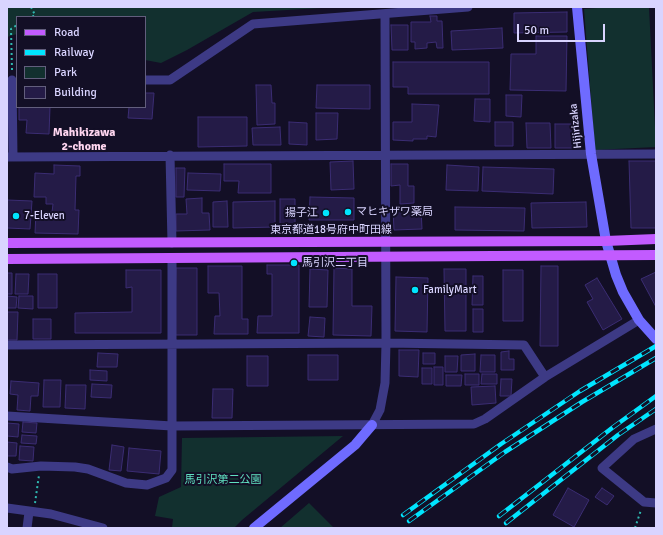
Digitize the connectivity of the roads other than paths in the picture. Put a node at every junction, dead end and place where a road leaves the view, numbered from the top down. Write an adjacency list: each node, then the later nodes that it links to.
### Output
1 (468, 7): 3 (street)
2 (577, 7): 6 (street, Hijirizaka)
3 (385, 14): 5 (street); 9 (street)
4 (12, 80): 10 (street)
5 (146, 80)
6 (591, 154): 7 (street); 9 (street); 12 (street, Hijirizaka)
7 (656, 154)
8 (170, 155): 9 (street); 10 (street); 15 (street)
9 (384, 155): 13 (street)
10 (10, 157)
11 (656, 239): 12 (main road, 東京都道18号府中町田線)
12 (606, 241): 13 (main road, 東京都道18号府中町田線); 16 (street, Hijirizaka)
13 (386, 242): 15 (main road, 東京都道18号府中町田線); 18 (street)
14 (7, 243): 15 (main road, 東京都道18号府中町田線)
15 (172, 243)
16 (610, 255): 17 (main road); 18 (main road); 21 (street, Hijirizaka)
17 (656, 255)
18 (385, 257): 19 (main road); 23 (street)
19 (172, 258): 20 (main road); 24 (street)
20 (7, 259)
21 (639, 320): 22 (street, Hijirizaka); 26 (street)
22 (656, 338)
23 (386, 343): 24 (street); 26 (street); 28 (street)
24 (172, 344): 25 (street); 29 (street)
25 (7, 345)
26 (545, 377): 28 (street)
27 (7, 416): 29 (street)
28 (372, 425): 29 (street); 37 (street)
29 (172, 426): 31 (street)
30 (656, 429): 32 (street)
31 (7, 467)
32 (656, 503)
33 (7, 508): 34 (street)
34 (31, 512): 35 (street); 36 (street)
35 (27, 528)
36 (103, 528)
37 (254, 528)

